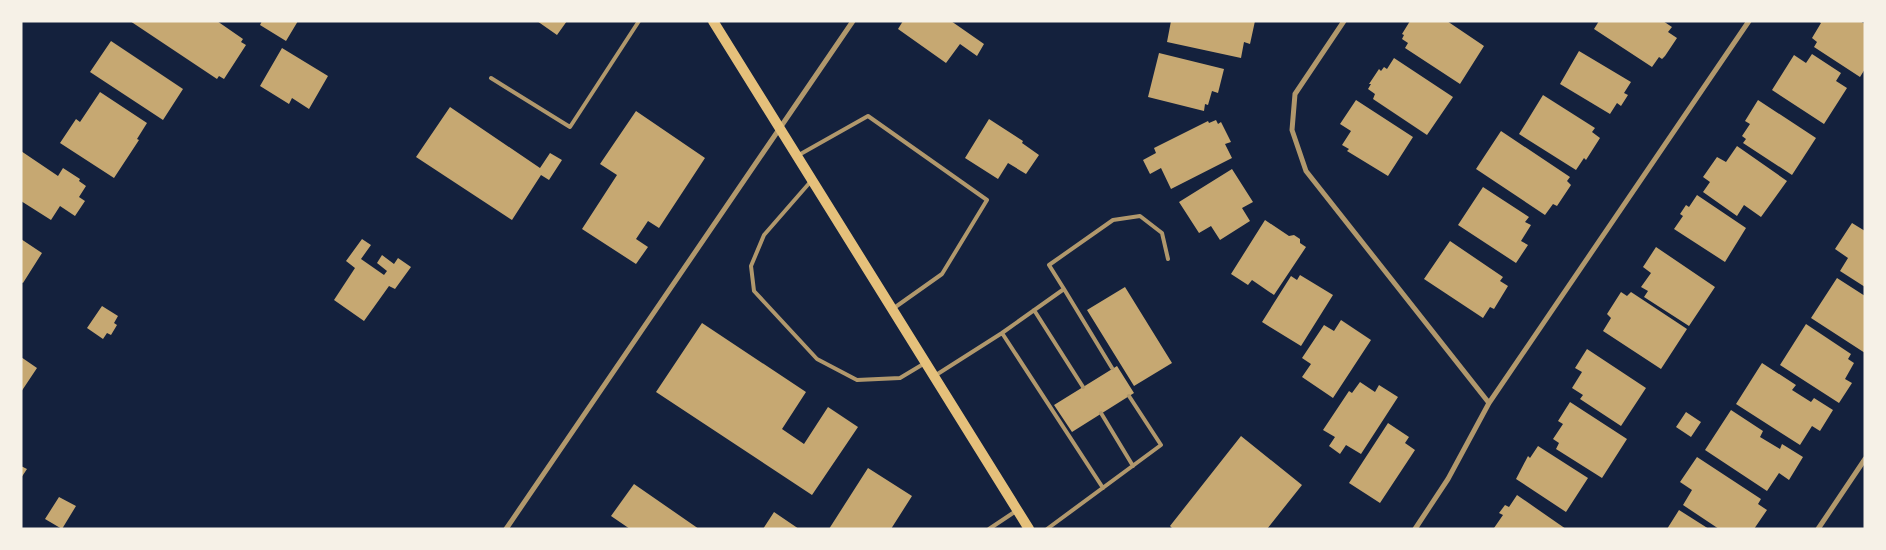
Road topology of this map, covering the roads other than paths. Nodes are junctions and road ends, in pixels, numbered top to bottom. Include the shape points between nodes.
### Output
1 (639, 21) edge
2 (713, 21) edge
3 (853, 21) edge
4 (1344, 21) edge
5 (1749, 21) edge
6 (491, 78) dead end
7 (780, 129) junction
8 (797, 156) junction
9 (812, 180) junction
10 (1168, 259) dead end
11 (1064, 289) junction
12 (892, 310) junction
13 (1034, 310) junction
14 (1002, 332) junction
15 (925, 363) junction
16 (1112, 368) dead end
17 (934, 376) junction
18 (1083, 387) dead end
19 (1129, 396) dead end
20 (1489, 403) junction
21 (1101, 414) dead end
22 (1865, 459) edge
23 (1133, 466) junction
24 (1103, 488) junction
25 (1017, 511) junction
26 (506, 529) edge
27 (988, 529) edge
28 (1028, 529) edge
29 (1047, 529) edge
30 (1415, 529) edge
31 (1818, 529) edge

1 - 6 lane via 570,127
2 - 7 main road
3 - 7 street
4 - 20 street via 1295,94 1292,130 1306,171
5 - 20 street
7 - 8 main road
7 - 26 street
8 - 9 main road
8 - 12 lane via 868,116 988,200 942,274
9 - 12 main road
9 - 15 lane via 764,235 751,266 754,291 817,359 857,380 900,378
10 - 11 lane via 1162,233 1140,216 1113,220 1049,265
11 - 13 lane
11 - 16 lane
12 - 15 main road
13 - 14 lane
13 - 18 lane
14 - 17 lane
14 - 24 lane
15 - 17 main road
17 - 25 main road
19 - 23 lane via 1161,445
20 - 30 street via 1448,479
21 - 23 lane
22 - 31 street
23 - 24 lane
24 - 29 lane
25 - 27 lane
25 - 28 main road

